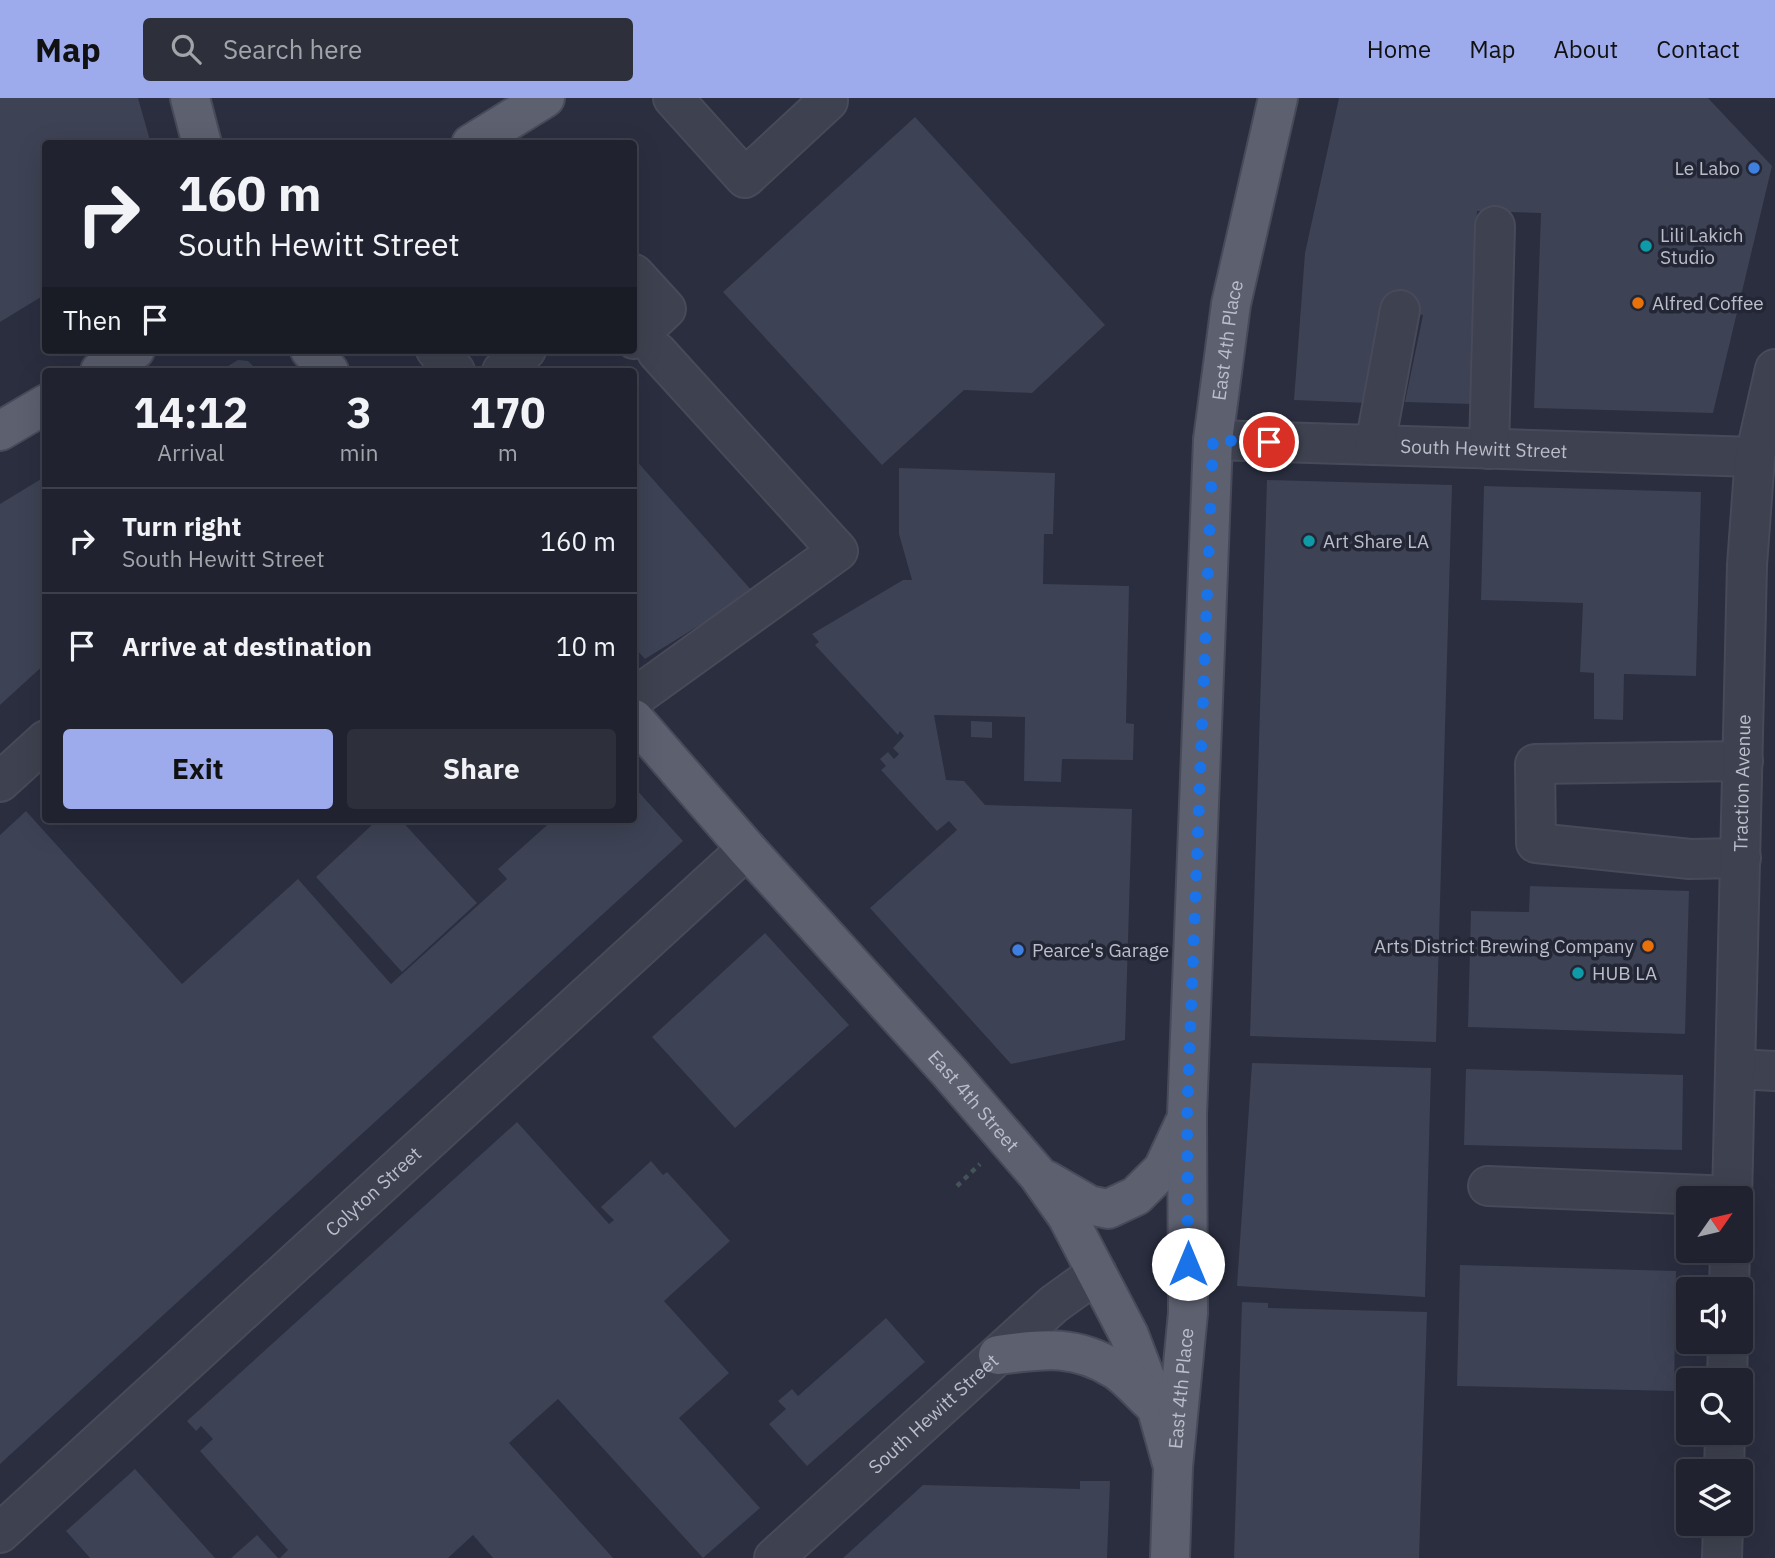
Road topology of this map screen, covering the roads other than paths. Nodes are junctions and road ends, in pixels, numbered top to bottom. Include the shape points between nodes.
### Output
1 (190, 98) edge
2 (545, 98) edge
3 (673, 98) edge
4 (826, 98) edge
5 (1278, 98) edge
6 (201, 140) edge
7 (477, 140) edge
8 (1495, 226) dead end
9 (637, 277) edge
10 (1400, 310) dead end
11 (645, 345) edge
12 (128, 354) edge
13 (314, 354) edge
14 (440, 354) edge
15 (521, 354) edge
16 (105, 368) edge
17 (326, 368) edge
18 (452, 368) edge
19 (505, 368) edge
20 (1775, 369) edge
21 (42, 406) edge
22 (0, 431) edge
23 (1213, 440) junction
24 (1375, 445) junction
25 (1489, 449) junction
26 (1755, 457) junction
27 (637, 696) edge
28 (637, 722) edge
29 (42, 744) edge
30 (1743, 761) junction
31 (0, 782) edge
32 (747, 849) junction
33 (1741, 858) junction
34 (1736, 1069) junction
35 (1775, 1071) edge
36 (1187, 1115) junction
37 (1038, 1175) junction
38 (1488, 1186) dead end
39 (1732, 1186) edge
40 (1676, 1194) edge
41 (1097, 1273) junction
42 (998, 1355) junction
43 (1156, 1406) junction
44 (1174, 1467) junction
45 (0, 1532) edge
46 (1722, 1536) edge
47 (776, 1557) edge
48 (1170, 1558) edge
49 (1721, 1558) edge

1 - 6 main road
2 - 7 main road
3 - 4 street via 745,178 828,101
5 - 23 main road, East 4th Place via 1231,304
8 - 25 street
9 - 11 street via 666,309
10 - 24 street
11 - 27 street via 838,551
12 - 16 main road
13 - 17 main road
14 - 18 street
15 - 19 street
20 - 26 street, Traction Avenue
21 - 22 main road
23 - 24 street, South Hewitt Street
23 - 36 main road, East 4th Place
24 - 25 street, South Hewitt Street
25 - 26 street, South Hewitt Street
26 - 30 street, Traction Avenue via 1747,565
28 - 32 main road, East 4th Street
29 - 31 street
30 - 33 street, Traction Avenue
30 - 33 street via 1535,764 1536,843 1690,859
32 - 37 main road, East 4th Street
32 - 45 street, Colyton Street
33 - 34 street, Traction Avenue
34 - 35 street
34 - 39 street, Traction Avenue
36 - 37 main road via 1163,1169 1136,1196 1108,1209 1089,1205
36 - 44 main road, East 4th Place via 1188,1313
37 - 41 main road, East 4th Street
38 - 40 street
41 - 42 street, South Hewitt Street via 1054,1304
41 - 43 main road, East 4th Street via 1129,1335
42 - 43 main road via 1043,1349 1085,1355 1116,1371
42 - 47 street, South Hewitt Street
43 - 44 main road, East 4th Street
44 - 48 main road, East 4th Street
46 - 49 street

